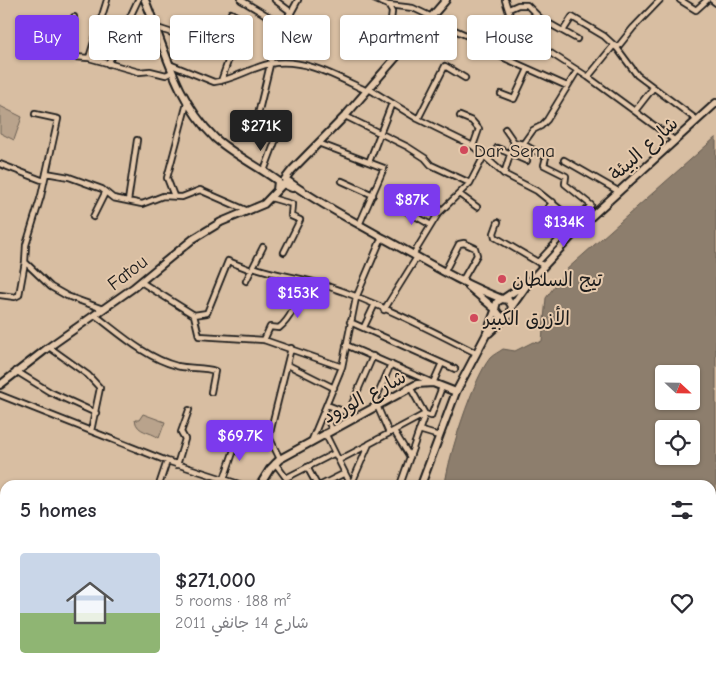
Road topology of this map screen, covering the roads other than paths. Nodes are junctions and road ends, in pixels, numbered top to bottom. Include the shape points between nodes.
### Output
1 (106, 0) edge
2 (138, 0) edge
3 (145, 0) edge
4 (241, 0) edge
5 (275, 0) edge
6 (298, 0) edge
7 (376, 0) edge
8 (446, 0) edge
9 (505, 0) edge
10 (530, 0) edge
11 (660, 0) edge
12 (680, 0) edge
13 (707, 0) edge
14 (712, 0) edge
15 (716, 3) edge
16 (527, 5) junction
17 (388, 6) junction
18 (509, 9) junction
19 (231, 12) dead end
20 (290, 13) junction
21 (102, 15) edge
22 (151, 15) edge
23 (266, 15) edge
24 (293, 15) edge
25 (391, 15) edge
26 (426, 15) edge
27 (434, 15) edge
28 (457, 30) edge
29 (562, 31) junction
30 (160, 37) edge
31 (577, 39) dead end
32 (616, 46) junction
33 (79, 58) edge
34 (89, 58) edge
35 (95, 60) edge
36 (269, 60) edge
37 (393, 60) edge
38 (108, 64) junction
39 (169, 64) junction
40 (268, 64) junction
41 (528, 69) junction
42 (577, 71) junction
43 (172, 72) junction
44 (588, 77) junction
45 (465, 78) dead end
46 (221, 81) junction
47 (567, 86) junction
48 (653, 88) junction
49 (368, 90) junction
50 (501, 94) dead end
51 (187, 103) junction
52 (392, 103) junction
53 (716, 103) edge
54 (634, 110) junction
55 (35, 114) dead end
56 (345, 116) junction
57 (460, 116) dead end
58 (418, 119) junction
59 (697, 120) junction
60 (255, 127) dead end
61 (505, 129) dead end
62 (380, 134) junction
63 (276, 139) dead end
64 (137, 140) dead end
65 (674, 140) junction
66 (514, 142) junction
67 (318, 143) junction
68 (523, 144) junction
69 (473, 146) junction
70 (497, 148) dead end
71 (511, 154) junction
72 (484, 156) junction
73 (564, 160) dead end
74 (527, 161) dead end
75 (369, 162) junction
76 (0, 164) edge
77 (264, 171) junction
78 (46, 173) junction
79 (504, 174) junction
80 (282, 180) junction
81 (44, 181) junction
82 (342, 181) dead end
83 (470, 183) junction
84 (618, 191) junction
85 (105, 193) junction
86 (459, 194) junction
87 (373, 195) junction
88 (174, 196) junction
89 (271, 198) junction
90 (128, 201) junction
91 (553, 202) junction
92 (477, 207) dead end
93 (403, 210) dead end
94 (248, 211) junction
95 (541, 216) dead end
96 (93, 217) dead end
97 (498, 222) dead end
98 (431, 224) junction
99 (579, 224) junction
100 (359, 225) junction
101 (382, 238) junction
102 (263, 247) dead end
103 (284, 252) dead end
104 (415, 256) junction
105 (25, 262) junction
106 (541, 264) junction
107 (252, 268) junction
108 (445, 271) junction
109 (34, 272) junction
110 (23, 276) junction
111 (246, 281) dead end
112 (304, 281) junction
113 (462, 281) junction
114 (141, 282) junction
115 (529, 282) junction
116 (0, 295) edge
117 (356, 298) junction
118 (502, 299) junction
119 (374, 306) junction
120 (512, 306) junction
121 (103, 309) junction
122 (384, 310) junction
123 (495, 310) junction
124 (96, 315) junction
125 (194, 315) junction
126 (507, 316) junction
127 (350, 322) junction
128 (364, 327) junction
129 (486, 335) junction
130 (264, 340) junction
131 (346, 345) junction
132 (49, 347) junction
133 (291, 348) junction
134 (476, 353) junction
135 (373, 356) junction
136 (442, 363) junction
137 (391, 364) junction
138 (288, 365) junction
139 (342, 367) junction
140 (455, 369) dead end
141 (16, 371) junction
142 (433, 383) junction
143 (0, 385) edge
144 (410, 387) junction
145 (442, 387) junction
146 (334, 388) junction
147 (211, 392) dead end
148 (456, 392) junction
149 (0, 395) edge
150 (327, 405) junction
151 (376, 406) junction
152 (189, 410) dead end
153 (96, 413) junction
154 (324, 413) junction
155 (425, 414) junction
156 (332, 429) junction
157 (419, 430) junction
158 (91, 431) junction
159 (392, 432) junction
160 (325, 433) junction
161 (223, 434) dead end
162 (439, 436) junction
163 (238, 438) junction
164 (310, 442) junction
165 (271, 444) junction
166 (369, 444) junction
167 (335, 453) junction
168 (410, 457) junction
169 (339, 460) junction
170 (167, 461) junction
171 (278, 461) junction
172 (177, 464) junction
173 (307, 468) junction
174 (345, 473) junction
175 (224, 479) junction
176 (161, 480) edge
177 (227, 480) edge
178 (265, 480) edge
179 (314, 480) edge
180 (331, 480) edge
181 (348, 480) edge
182 (353, 480) edge
183 (402, 480) edge
184 (424, 480) edge

1 - 21 street
2 - 38 street
3 - 22 main road
4 - 23 street
5 - 20 street
6 - 20 street
7 - 17 street
8 - 27 main road, Fatou
9 - 18 street
10 - 16 street
11 - 32 street
12 - 13 street via 696,10
14 - 15 street
16 - 18 street
16 - 29 street via 541,19
17 - 25 street
17 - 26 street via 413,8
18 - 42 street via 513,25 524,36
19 - 46 street via 242,22
20 - 24 street
28 - 41 street
29 - 31 street
29 - 32 street via 571,17
30 - 39 main road
32 - 44 street
32 - 48 street via 633,71
33 - 34 street
35 - 38 street
36 - 40 street
37 - 49 main road, Fatou
38 - 43 street via 139,72 166,75
39 - 43 main road
39 - 46 street via 211,82
40 - 46 street
40 - 49 street via 313,67
40 - 60 street
41 - 47 street
41 - 50 street via 514,99
42 - 44 street
42 - 47 street
43 - 51 main road
44 - 54 street
45 - 58 street via 445,66
47 - 68 street via 547,120 532,130
48 - 54 street
48 - 59 street
49 - 52 street
49 - 56 main road, Fatou
51 - 77 main road via 216,138
51 - 88 street via 167,178
52 - 58 street
52 - 62 street
53 - 59 main road, شارع البيئة
54 - 65 street
55 - 78 street via 58,119
56 - 62 street
56 - 67 main road, Fatou
57 - 69 street via 472,121 478,129
58 - 69 street
59 - 65 main road, شارع البيئة
61 - 66 street
62 - 75 street
62 - 83 street via 408,147 431,165
63 - 77 street
64 - 90 street
65 - 84 main road, شارع البيئة
66 - 68 street
66 - 71 street
67 - 75 street
67 - 80 main road, Fatou
68 - 99 street via 546,158 544,165 564,175 565,184 590,204
69 - 72 street
70 - 71 street
71 - 74 street
71 - 79 street
72 - 79 street
72 - 83 street
73 - 84 street
75 - 87 street via 385,169
76 - 81 street
77 - 80 main road
78 - 81 street
78 - 85 street via 69,177
79 - 91 street
80 - 89 main road, Fatou
80 - 100 main road
81 - 105 street via 28,238
82 - 87 street
83 - 86 street
84 - 99 main road, شارع البيئة
85 - 90 street
85 - 96 street
86 - 92 street
86 - 98 street
87 - 100 street
88 - 90 street via 163,196 147,204
88 - 94 street via 182,197 200,190
89 - 94 main road, Fatou
89 - 103 street via 292,204 291,216 300,220
91 - 95 street
91 - 99 street
93 - 98 street
94 - 114 main road, Fatou via 193,239
97 - 106 street via 495,237
98 - 104 street
99 - 106 main road, شارع البيئة
100 - 101 main road
101 - 104 main road
101 - 117 street
102 - 107 street
104 - 108 main road
104 - 122 street
105 - 109 street
105 - 110 street
106 - 115 main road, شارع البيئة
107 - 111 street
107 - 112 street
107 - 125 street via 228,261 207,313
108 - 113 main road
108 - 113 street via 459,244 475,248 477,255
109 - 110 street
109 - 121 street via 59,292
110 - 116 street via 19,295
112 - 117 street via 330,286
112 - 130 street via 288,318 281,326 270,328
113 - 118 main road
113 - 123 main road
114 - 121 main road, Fatou
114 - 125 street
115 - 118 main road, شارع البيئة
115 - 120 main road, شارع البيئة
117 - 119 street
117 - 127 street
118 - 120 main road via 508,300
118 - 123 main road via 497,302
119 - 122 street
119 - 128 street
120 - 126 main road via 512,312
121 - 124 main road, Fatou
122 - 134 street
123 - 126 main road via 499,315
123 - 129 main road
124 - 132 main road, Fatou
124 - 147 street via 165,362 215,371
125 - 130 street via 200,336
126 - 129 main road
127 - 128 street
127 - 131 street
128 - 136 street
129 - 134 main road
130 - 133 street
131 - 135 street
131 - 139 street
132 - 141 main road, Fatou
132 - 153 street via 88,375 100,388
133 - 138 street
133 - 139 street
134 - 148 main road
135 - 137 street
135 - 150 street via 348,413
136 - 140 street
136 - 142 street
137 - 142 street
137 - 151 street via 375,397
138 - 146 street
138 - 165 street via 269,431
139 - 146 street
141 - 143 main road, Fatou
141 - 153 street via 50,392
142 - 144 main road, شارع الورود
142 - 145 main road
144 - 151 main road, شارع الورود
144 - 155 street
145 - 148 main road
145 - 155 street via 431,416
146 - 150 street
148 - 162 main road
149 - 158 street
150 - 154 street
151 - 156 main road, شارع الورود
151 - 159 street
152 - 172 street via 181,432 185,438
153 - 158 street
154 - 156 street
154 - 164 street
155 - 157 street
155 - 159 street
156 - 160 main road, شارع الورود
157 - 162 street
157 - 168 street
158 - 170 street
159 - 166 street
159 - 168 street
160 - 164 main road, شارع الورود
160 - 167 street
161 - 163 street
162 - 184 main road
163 - 165 street via 262,446
163 - 175 street
164 - 171 main road
165 - 171 street
166 - 169 street
166 - 182 street
167 - 169 street
167 - 173 street
168 - 183 street
169 - 174 street
170 - 172 street
170 - 176 street
171 - 173 street via 285,478
171 - 178 main road
172 - 175 street
173 - 179 street
174 - 180 street
174 - 181 street
175 - 177 street

